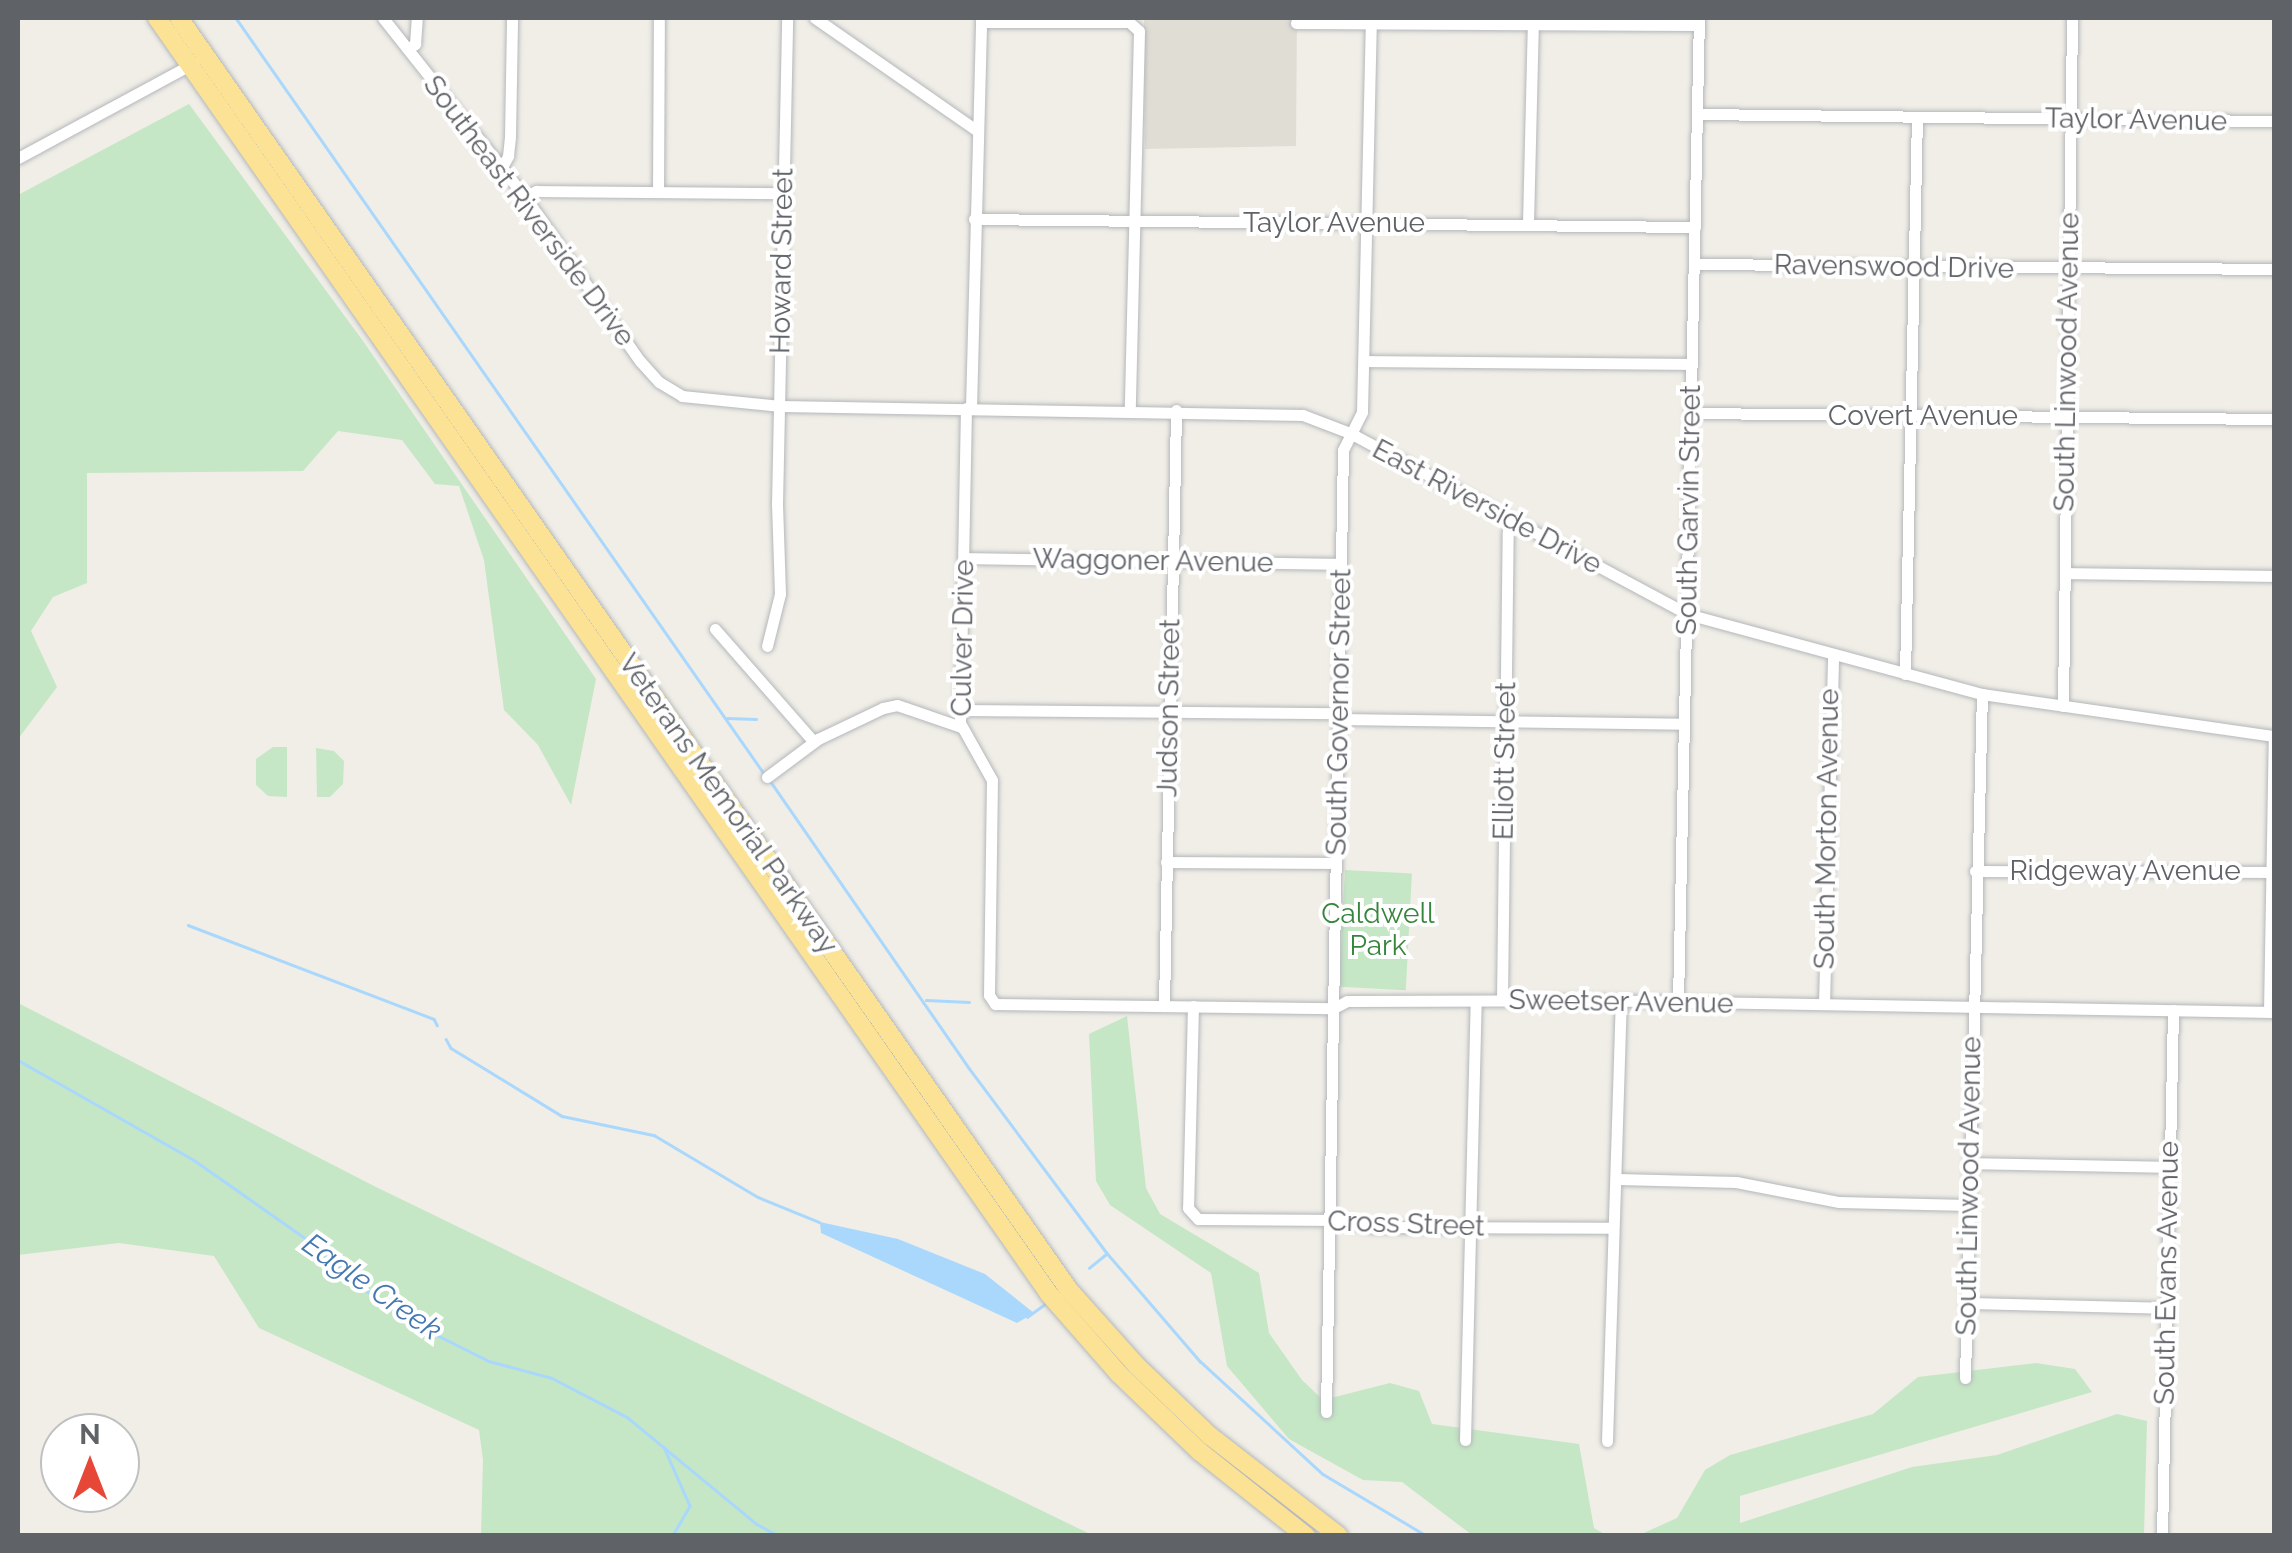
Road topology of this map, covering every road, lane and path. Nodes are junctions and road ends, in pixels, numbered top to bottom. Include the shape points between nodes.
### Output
1 (157, 18) edge
2 (179, 18) edge
3 (383, 18) edge
4 (417, 18) edge
5 (512, 18) edge
6 (658, 18) edge
7 (787, 18) edge
8 (815, 18) edge
9 (2072, 18) edge
10 (981, 20) edge
11 (1371, 21) edge
12 (1533, 21) edge
13 (1699, 22) edge
14 (1296, 24) dead end
15 (408, 49) junction
16 (198, 61) junction
17 (1697, 114) junction
18 (1918, 117) junction
19 (2071, 119) junction
20 (2274, 122) edge
21 (976, 130) junction
22 (18, 158) edge
23 (502, 168) junction
24 (658, 192) junction
25 (782, 193) junction
26 (525, 198) junction
27 (974, 219) junction
28 (1135, 222) junction
29 (1367, 224) junction
30 (1528, 224) junction
31 (1694, 226) junction
32 (1694, 264) junction
33 (1914, 267) junction
34 (2068, 269) junction
35 (2274, 269) edge
36 (1364, 360) junction
37 (1692, 364) junction
38 (682, 396) joint
39 (780, 406) junction
40 (968, 408) junction
41 (1130, 410) junction
42 (1176, 410) junction
43 (1691, 414) junction
44 (1912, 416) junction
45 (2067, 417) junction
46 (2274, 419) edge
47 (1350, 433) junction
48 (1514, 523) junction
49 (964, 558) junction
50 (1172, 562) junction
51 (1341, 564) junction
52 (2065, 573) junction
53 (2274, 576) edge
54 (1688, 614) junction
55 (715, 629) dead end
56 (767, 646) dead end
57 (1833, 655) junction
58 (1905, 674) junction
59 (1982, 694) junction
60 (2063, 706) junction
61 (961, 710) junction
62 (1169, 711) junction
63 (1339, 716) junction
64 (1505, 722) junction
65 (1684, 724) junction
66 (961, 726) junction
67 (2274, 736) edge
68 (814, 742) junction
69 (767, 778) dead end
70 (1166, 862) junction
71 (1336, 863) junction
72 (1975, 871) junction
73 (2273, 872) edge
74 (990, 980) joint
75 (1502, 1000) junction
76 (1476, 1001) junction
77 (1621, 1001) junction
78 (1678, 1002) junction
79 (1824, 1004) junction
80 (1164, 1006) junction
81 (1193, 1006) junction
82 (1973, 1007) junction
83 (1334, 1008) junction
84 (2174, 1010) junction
85 (2272, 1012) edge
86 (1970, 1163) junction
87 (2170, 1167) junction
88 (1618, 1178) junction
89 (1968, 1205) junction
90 (1328, 1220) junction
91 (1470, 1228) junction
92 (1612, 1228) junction
93 (1966, 1303) junction
94 (2166, 1308) junction
95 (1965, 1378) dead end
96 (1326, 1412) dead end
97 (1466, 1440) dead end
98 (1607, 1441) dead end
99 (1306, 1536) edge
100 (1338, 1536) edge
101 (2162, 1536) edge

1 - 16 highway, Veterans Memorial Parkway
2 - 16 highway, Veterans Memorial Parkway
3 - 15 street, Southeast Riverside Drive
4 - 15 street via 415,44
5 - 23 street via 510,136
6 - 24 street
7 - 25 street, Howard Street
8 - 21 street
9 - 19 street, South Linwood Avenue
10 - 21 street, Culver Drive
10 - 28 street via 1124,22 1140,32
11 - 12 street
11 - 14 street
11 - 29 street, South Governor Street
12 - 13 street
12 - 30 street
13 - 17 street, South Garvin Street
15 - 23 street, Southeast Riverside Drive
16 - 22 street
16 - 99 highway, Veterans Memorial Parkway via 1049,1294 1146,1402
16 - 100 highway, Veterans Memorial Parkway via 1069,1290 1210,1436
17 - 18 street, Taylor Avenue
17 - 31 street, South Garvin Street
18 - 19 street, Taylor Avenue
18 - 33 street
19 - 20 street, Taylor Avenue
19 - 34 street, South Linwood Avenue
21 - 27 street, Culver Drive
23 - 26 street, Southeast Riverside Drive
24 - 25 street
24 - 26 street via 536,191
25 - 39 street, Howard Street
26 - 38 street, Southeast Riverside Drive via 650,374
27 - 28 street, Taylor Avenue
27 - 40 street, Culver Drive
28 - 29 street, Taylor Avenue
28 - 41 street
29 - 30 street, Taylor Avenue
29 - 36 street, South Governor Street
30 - 31 street, Taylor Avenue
31 - 32 street, South Garvin Street
32 - 33 street, Ravenswood Drive
32 - 37 street, South Garvin Street
33 - 34 street, Ravenswood Drive
33 - 44 street
34 - 35 street, Ravenswood Drive
34 - 45 street, South Linwood Avenue
36 - 37 street
36 - 47 street, South Governor Street via 1362,412
37 - 43 street, South Garvin Street
38 - 39 street, East Riverside Drive
39 - 40 street, East Riverside Drive
39 - 56 street, Howard Street via 780,594
40 - 41 street, East Riverside Drive
40 - 49 street, Culver Drive
41 - 42 street, East Riverside Drive
42 - 47 street, East Riverside Drive via 1303,414
42 - 50 street, Judson Street
43 - 44 street, Covert Avenue
43 - 54 street, South Garvin Street
44 - 45 street, Covert Avenue
44 - 58 street
45 - 46 street, Covert Avenue
45 - 52 street, South Linwood Avenue
47 - 48 street, East Riverside Drive
47 - 51 street, South Governor Street via 1343,450
48 - 54 street, East Riverside Drive
48 - 64 street, Elliott Street via 1508,532
49 - 50 street, Waggoner Avenue
49 - 61 street, Culver Drive
50 - 51 street, Waggoner Avenue
50 - 62 street, Judson Street
51 - 63 street, South Governor Street
52 - 53 street
52 - 60 street, South Linwood Avenue
54 - 57 street, East Riverside Drive
54 - 65 street, South Garvin Street
55 - 68 street
57 - 58 street, East Riverside Drive
57 - 79 street, South Morton Avenue
58 - 59 street, East Riverside Drive
59 - 60 street, East Riverside Drive
59 - 72 street, South Linwood Avenue
60 - 67 street, East Riverside Drive
61 - 62 street
61 - 66 street, Culver Drive
62 - 63 street
62 - 70 street, Judson Street
63 - 64 street
63 - 71 street, South Governor Street
64 - 65 street
64 - 75 street, Elliott Street
65 - 78 street, South Garvin Street
66 - 68 street via 898,705
66 - 74 street, Culver Drive via 992,788
67 - 73 street
68 - 69 street
70 - 71 street
70 - 80 street, Judson Street
71 - 83 street, South Governor Street
72 - 73 street, Ridgeway Avenue
72 - 82 street, South Linwood Avenue
73 - 85 street
74 - 80 street, Sweetser Avenue via 991,1000 1002,1005
75 - 76 street, Sweetser Avenue
75 - 77 street, Sweetser Avenue
76 - 83 street, Sweetser Avenue via 1348,1001
76 - 91 street
77 - 78 street, Sweetser Avenue
77 - 88 street
78 - 79 street, Sweetser Avenue
79 - 82 street, Sweetser Avenue
80 - 81 street, Sweetser Avenue
81 - 83 street, Sweetser Avenue
81 - 90 street, Cross Street via 1188,1208 1200,1219
82 - 84 street, Sweetser Avenue
82 - 86 street, South Linwood Avenue
83 - 90 street, South Governor Street
84 - 85 street, Sweetser Avenue
84 - 87 street, South Evans Avenue
86 - 87 street
86 - 89 street, South Linwood Avenue
87 - 94 street, South Evans Avenue
88 - 89 street via 1736,1182 1840,1202
88 - 92 street
89 - 93 street, South Linwood Avenue
90 - 91 street, Cross Street
90 - 96 street, South Governor Street
91 - 92 street, Cross Street
91 - 97 street
92 - 98 street
93 - 94 street
93 - 95 street, South Linwood Avenue
94 - 101 street, South Evans Avenue

